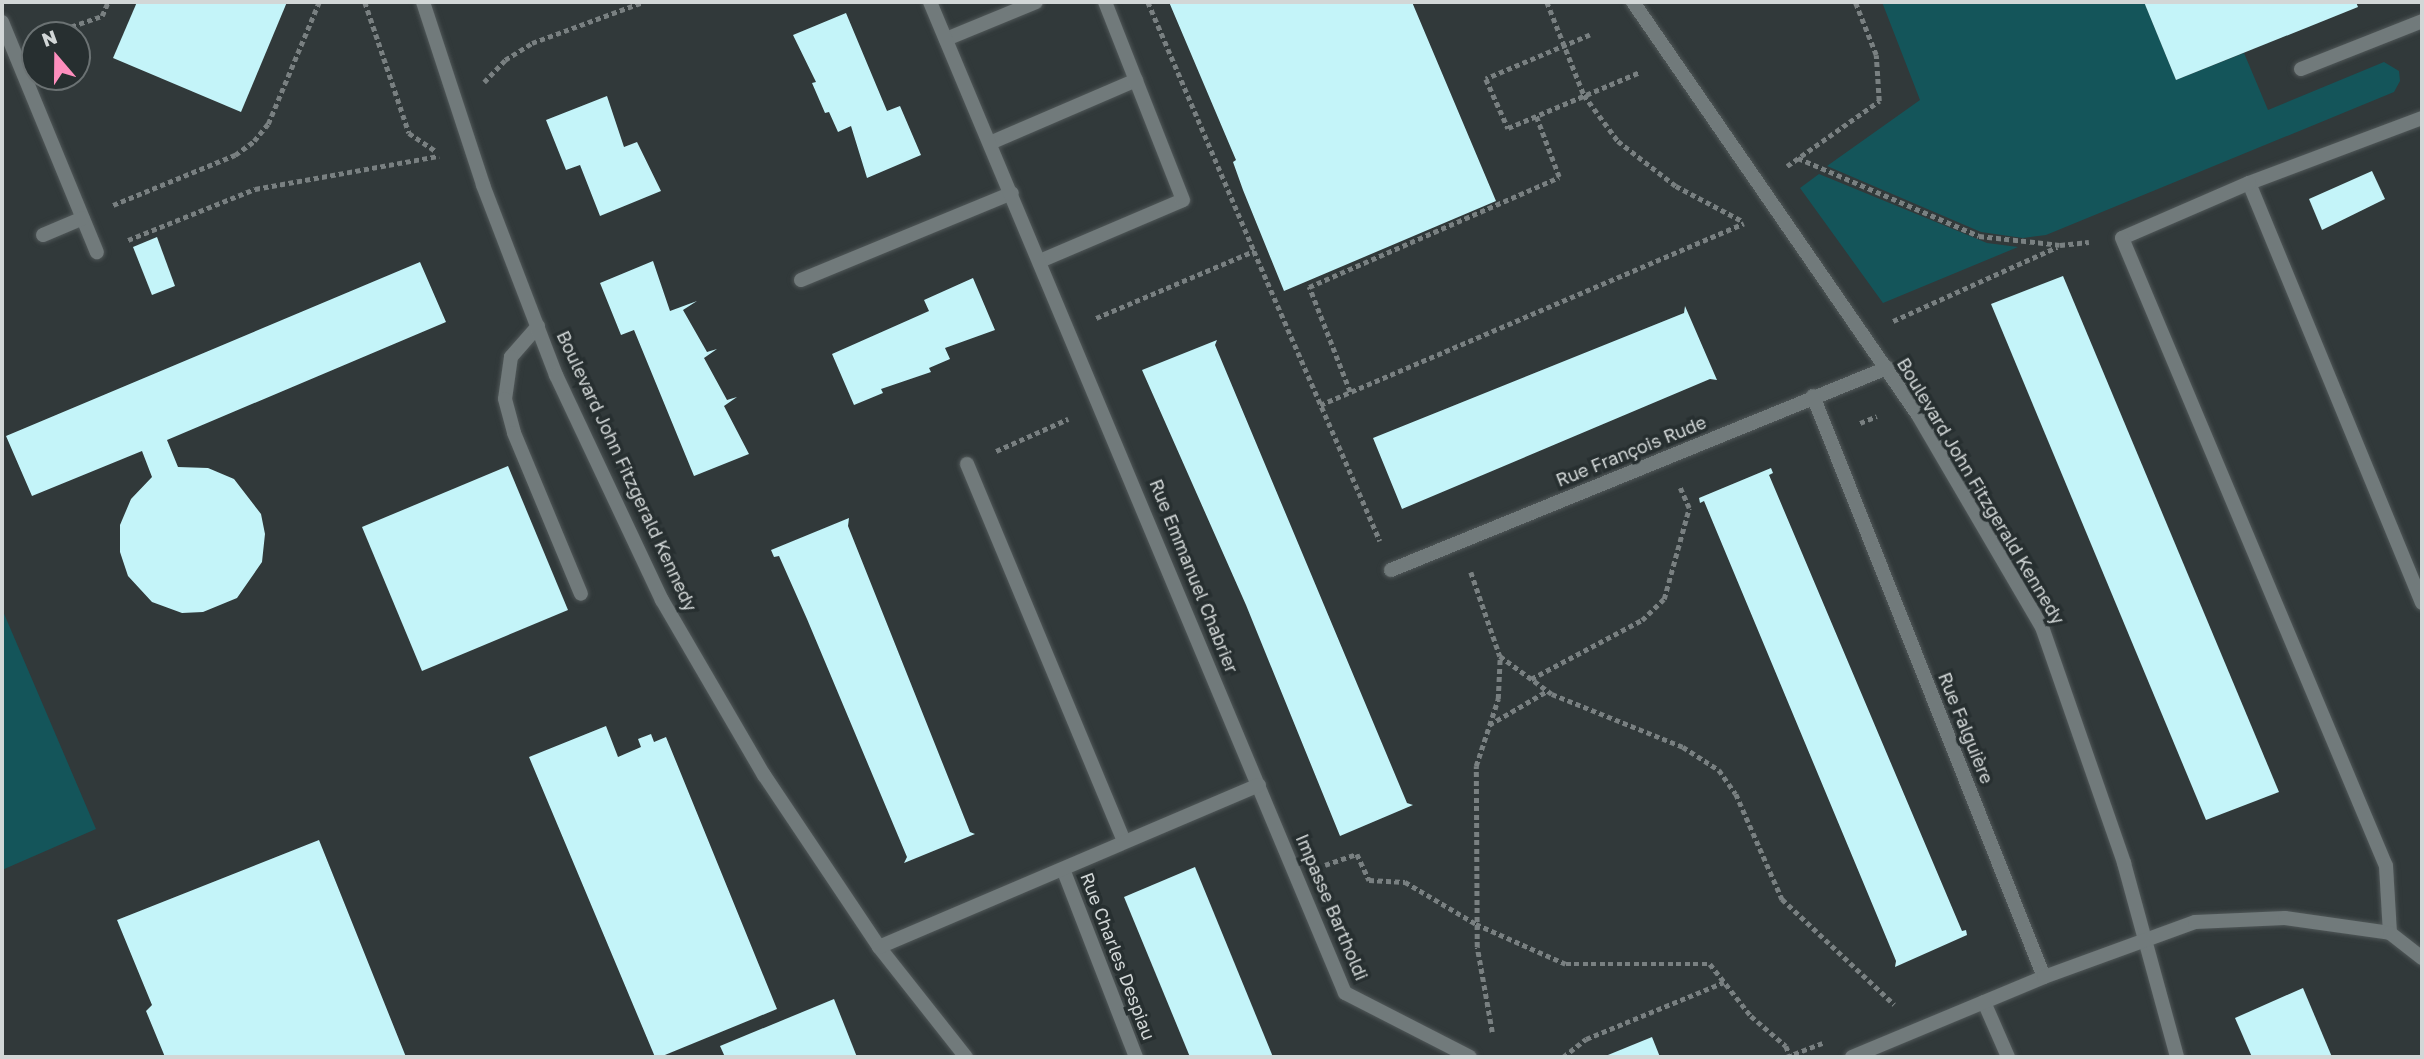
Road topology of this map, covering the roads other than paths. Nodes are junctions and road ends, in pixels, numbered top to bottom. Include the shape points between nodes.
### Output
1 (423, 2) edge
2 (930, 2) edge
3 (1036, 2) edge
4 (1105, 2) edge
5 (1633, 2) edge
6 (2422, 21) edge
7 (2, 22) edge
8 (946, 39) junction
9 (2301, 69) dead end
10 (1136, 80) junction
11 (2422, 118) edge
12 (990, 143) junction
13 (2249, 183) junction
14 (1012, 193) junction
15 (83, 218) junction
16 (43, 235) dead end
17 (97, 252) road end
18 (1040, 261) junction
19 (802, 280) dead end
20 (538, 326) junction
21 (1887, 368) junction
22 (1813, 396) junction
23 (967, 464) road end
24 (1391, 570) dead end
25 (581, 594) dead end
26 (2422, 603) edge
27 (1259, 785) junction
28 (1124, 842) junction
29 (1063, 869) junction
30 (2390, 933) junction
31 (2143, 940) junction
32 (879, 947) junction
33 (2422, 958) edge
34 (2044, 976) junction
35 (1984, 1002) junction
36 (1883, 1051) edge
37 (966, 1057) edge
38 (1136, 1057) edge
39 (1469, 1057) edge
40 (1852, 1057) edge
41 (2008, 1057) edge
42 (2177, 1057) edge

1 - 20 street, Boulevard John Fitzgerald Kennedy via 483,185
2 - 8 street, Rue Emmanuel Chabrier
3 - 8 street
4 - 10 street
5 - 21 street, Boulevard John Fitzgerald Kennedy
6 - 9 street
7 - 15 street
8 - 12 street, Rue Emmanuel Chabrier
10 - 12 street
10 - 18 street via 1183,200
11 - 13 street
12 - 14 street, Rue Emmanuel Chabrier
13 - 26 street
13 - 30 street via 2122,238 2386,866
14 - 18 street, Rue Emmanuel Chabrier
14 - 19 street
15 - 16 street
15 - 17 street
18 - 27 street, Rue Emmanuel Chabrier
20 - 25 street via 511,358 505,399 513,433
20 - 32 street, Boulevard John Fitzgerald Kennedy via 662,600 764,775
21 - 22 street, Rue François Rude
21 - 31 street, Boulevard John Fitzgerald Kennedy via 2042,626 2124,863
22 - 24 street, Rue François Rude
22 - 34 street, Rue Falguière
23 - 28 street
27 - 28 street
27 - 39 street, Impasse Bartholdi via 1345,993
28 - 29 street
29 - 32 street
29 - 38 street, Rue Charles Despiau
30 - 31 street via 2272,919 2195,922
30 - 33 street
31 - 34 street
31 - 42 street, Boulevard John Fitzgerald Kennedy
32 - 37 street, Boulevard John Fitzgerald Kennedy
34 - 35 street
35 - 36 street
35 - 41 street
36 - 40 street

